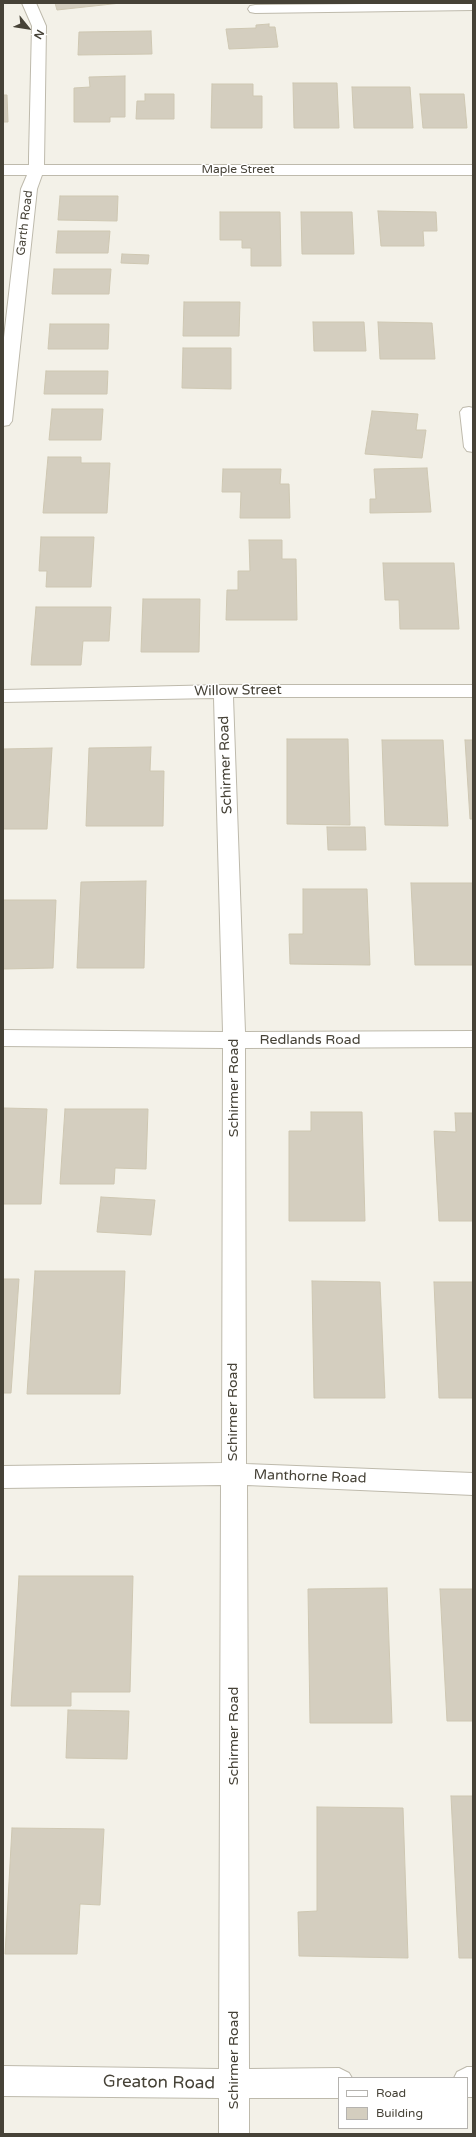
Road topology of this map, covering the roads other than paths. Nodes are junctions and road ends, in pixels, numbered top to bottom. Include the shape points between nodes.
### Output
1 (28, 3) edge
2 (473, 6) edge
3 (255, 9) dead end
4 (3, 170) edge
5 (36, 170) junction
6 (473, 170) edge
7 (469, 412) dead end
8 (3, 421) edge
9 (473, 447) edge
10 (223, 691) junction
11 (473, 691) edge
12 (3, 696) edge
13 (3, 1038) edge
14 (473, 1039) edge
15 (234, 1040) junction
16 (233, 1474) junction
17 (3, 1477) edge
18 (473, 1484) edge
19 (3, 2081) edge
20 (338, 2083) edge
21 (234, 2084) junction
22 (234, 2134) edge

1 - 5 street, Garth Road via 39,26
2 - 3 street
4 - 5 street, Maple Street
5 - 6 street, Maple Street
5 - 8 street, Garth Road via 29,189
7 - 9 street
10 - 11 street, Willow Street
10 - 12 street, Willow Street
10 - 15 street, Schirmer Road
13 - 15 street, Redlands Road
14 - 15 street, Redlands Road
15 - 16 street, Schirmer Road
16 - 17 street, Manthorne Road
16 - 18 street, Manthorne Road
16 - 21 street, Schirmer Road
19 - 21 street, Greaton Road
20 - 21 street, Greaton Road
21 - 22 street, Schirmer Road

